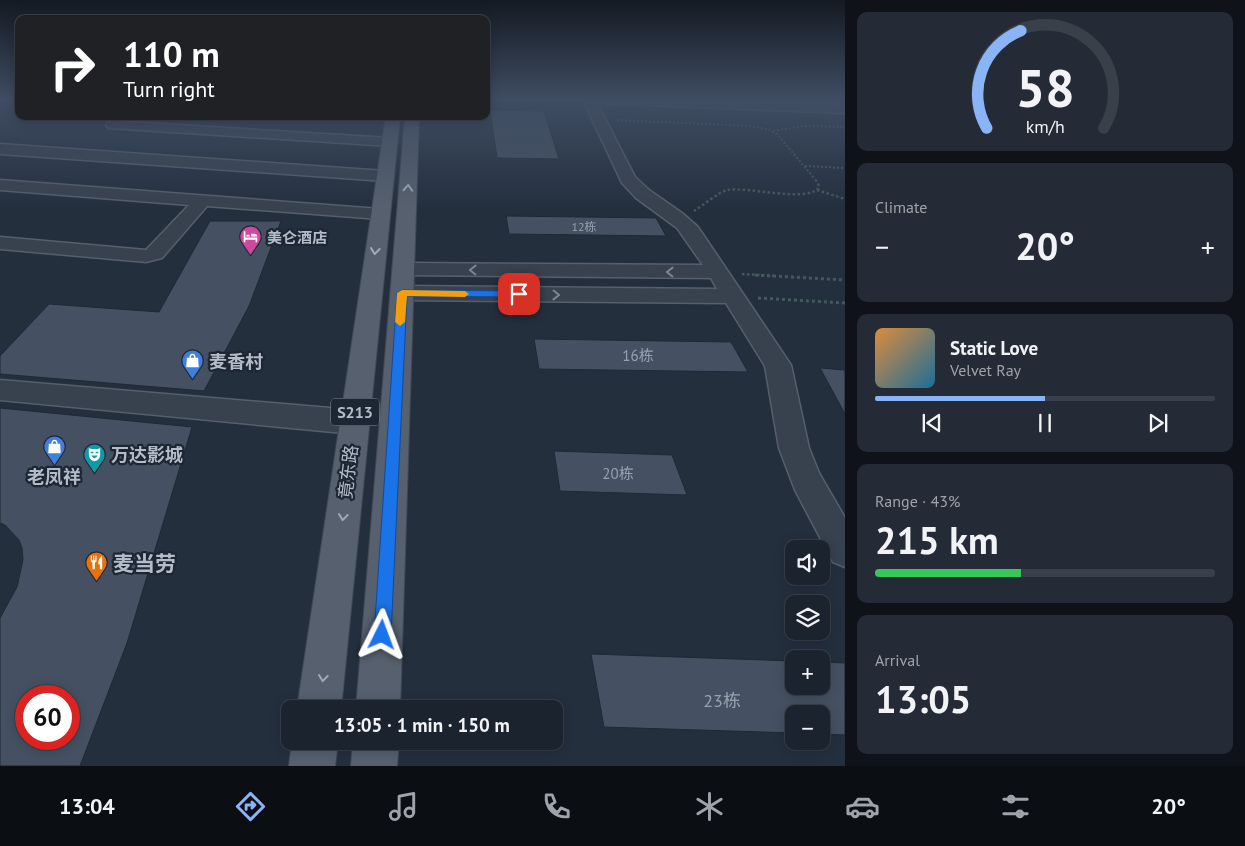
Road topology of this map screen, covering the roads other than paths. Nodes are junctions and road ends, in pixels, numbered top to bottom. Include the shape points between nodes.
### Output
1 (213, 136) edge
2 (391, 136) edge
3 (411, 136) edge
4 (609, 136) edge
5 (0, 149) edge
6 (185, 162) junction
7 (385, 176) junction
8 (0, 185) edge
9 (149, 196) junction
10 (203, 200) junction
11 (380, 214) junction
12 (0, 243) edge
13 (719, 272) junction
14 (403, 281) junction
15 (734, 296) junction
16 (0, 390) edge
17 (354, 422) junction
18 (845, 550) edge
19 (320, 700) edge
20 (379, 700) edge
21 (314, 750) edge
22 (375, 750) edge
23 (312, 766) edge
24 (374, 766) edge

1 - 6 street
2 - 7 main road, 竟东路 / S213
14 -> 3 main road, S213
4 - 13 street via 635,189 681,219
5 - 6 street
6 - 7 street
6 - 9 street
7 - 11 main road, 竟东路 / S213
8 - 9 street
9 - 10 street
10 - 11 street
10 - 12 street via 155,254 146,256
11 -> 17 main road, 竟东路 / S213
13 -> 14 street
13 - 15 street
14 -> 15 street
14 - 20 main road, S213
15 - 18 street via 778,365 797,456 806,480
16 - 17 street
17 -> 19 main road, 竟东路 / S213
21 - 23 main road
22 - 24 main road

